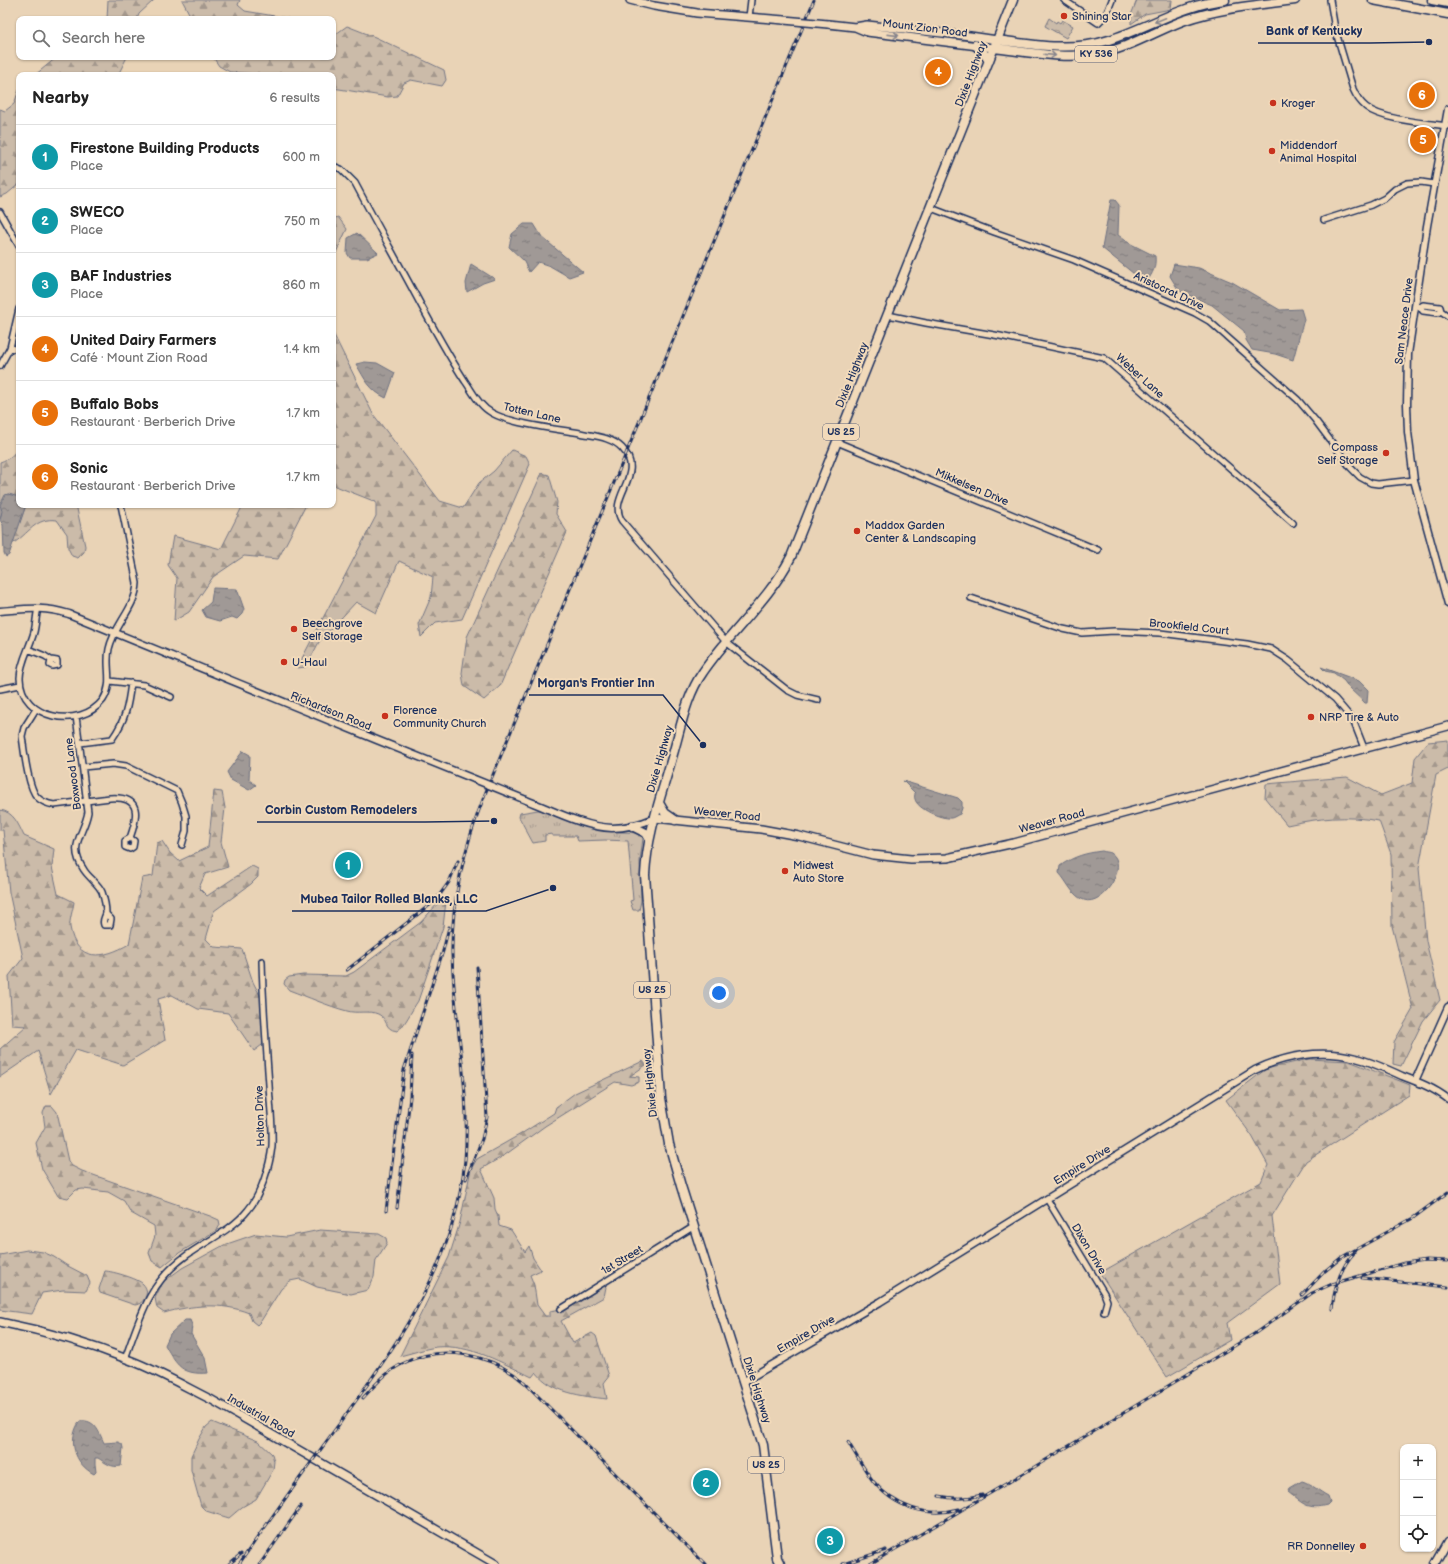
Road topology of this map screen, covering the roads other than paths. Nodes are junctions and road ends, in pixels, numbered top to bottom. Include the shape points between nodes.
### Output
1 (630, 0) edge
2 (751, 0) edge
3 (1013, 0) edge
4 (1064, 0) edge
5 (1112, 0) edge
6 (1224, 0) edge
7 (1295, 0) edge
8 (1330, 0) edge
9 (1373, 0) edge
10 (1432, 0) edge
11 (1448, 4) edge
12 (1448, 14) edge
13 (749, 17) junction
14 (855, 27) junction
15 (995, 44) junction
16 (975, 45) junction
17 (989, 61) junction
18 (1448, 109) edge
19 (1446, 126) edge
20 (336, 167) edge
21 (1434, 184) junction
22 (931, 208) junction
23 (0, 212) edge
24 (1324, 220) dead end
25 (16, 241) edge
26 (1418, 307) junction
27 (888, 315) junction
28 (1448, 316) edge
29 (16, 349) edge
30 (0, 366) edge
31 (837, 442) junction
32 (1414, 480) junction
33 (122, 508) edge
34 (1293, 523) dead end
35 (1098, 550) dead end
36 (971, 598) dead end
37 (1448, 604) edge
38 (38, 608) junction
39 (0, 611) edge
40 (116, 633) junction
41 (726, 642) junction
42 (28, 649) junction
43 (51, 660) dead end
44 (110, 681) junction
45 (131, 683) junction
46 (20, 685) junction
47 (0, 689) edge
48 (171, 697) dead end
49 (818, 700) dead end
50 (36, 709) junction
51 (76, 716) junction
52 (1448, 726) edge
53 (80, 743) junction
54 (1364, 748) junction
55 (83, 766) junction
56 (88, 801) junction
57 (659, 803) junction
58 (654, 818) junction
59 (675, 820) junction
60 (632, 826) junction
61 (130, 838) dead end
62 (649, 838) junction
63 (182, 845) dead end
64 (106, 914) dead end
65 (262, 961) dead end
66 (1448, 1007) edge
67 (1415, 1081) junction
68 (1448, 1099) edge
69 (1047, 1199) junction
70 (693, 1228) junction
71 (561, 1309) dead end
72 (1104, 1312) dead end
73 (0, 1322) edge
74 (125, 1359) junction
75 (744, 1382) junction
76 (1448, 1541) edge
77 (777, 1562) edge
78 (496, 1564) edge
79 (1435, 1564) edge

1 - 13 main road, Mount Zion Road / KY 536 via 697,13
2 - 13 street
3 - 15 main road, Dixie Highway / US 25
4 - 5 street via 1098,23 1106,14
6 -> 15 main road, Mount Zion Road / KY 536 via 1168,16 1119,37 1095,44
15 -> 7 main road, Mount Zion Road / KY 536 via 1063,56 1098,53 1130,44 1172,25 1208,14
8 - 19 street via 1334,29 1356,97 1365,107 1386,116
9 - 12 main road
10 - 11 main road
13 - 14 main road, Mount Zion Road / KY 536, bridge
14 - 15 main road, Mount Zion Road / KY 536 via 867,25 970,36
14 -> 16 main road, Mount Zion Road / KY 536 via 867,32
15 - 16 main road, Mount Zion Road / KY 536
15 - 17 main road, Dixie Highway / US 25
16 - 17 main road
17 - 22 main road, Dixie Highway / US 25
18 - 19 street, Sam Neace Drive
19 - 21 street, Sam Neace Drive
20 - 41 street, Totten Lane via 354,183 445,350 483,407 512,420 600,437 622,447 629,457 631,468 618,504 619,516
21 - 24 street via 1406,183 1371,205
21 - 26 street, Sam Neace Drive
22 - 27 main road, Dixie Highway / US 25
22 - 32 street, Aristocrat Drive via 1074,260 1195,313 1209,321 1298,400 1360,477 1378,484
23 - 25 street
26 - 28 street via 1440,307
26 - 32 street, Sam Neace Drive via 1408,354 1408,432
27 - 31 main road, Dixie Highway / US 25
27 - 34 street, Weber Lane via 1104,358
29 - 30 street
31 - 35 street, Mikkelsen Drive
31 - 41 main road, Dixie Highway / US 25 via 784,570
32 - 37 street, Sam Neace Drive
33 - 40 street via 137,589
36 - 54 street, Brookfield Court via 1082,633 1160,633 1271,649 1335,699 1353,720
38 - 39 street, Richardson Road
38 - 40 street, Richardson Road via 69,614
38 - 42 street
40 - 44 street via 109,648
40 - 60 street, Richardson Road, bridge via 586,823 612,828
41 - 49 street, Totten Lane via 787,690
41 - 57 main road, Dixie Highway / US 25 via 694,687
42 - 43 street
42 - 46 street via 20,672
44 - 45 street
44 - 51 street via 100,703 90,711
45 - 48 street via 144,685
45 - 53 street via 129,702 122,724 112,739
46 - 47 street
46 - 50 street via 25,697
50 - 51 street via 54,717
50 - 56 street via 22,736 32,790 41,800 50,804
51 - 53 street, Boxwood Lane
52 - 54 main road, Weaver Road
53 - 55 street, Boxwood Lane
54 - 59 main road, Weaver Road via 1014,843 947,858 927,860 890,857 774,831
55 - 56 street, Boxwood Lane
55 - 63 street via 126,766 177,791 186,816 186,832
56 - 61 street via 119,797 130,801 137,817
56 - 64 street, Boxwood Lane via 87,820 78,838 77,855 84,870 100,888
57 - 58 main road, Dixie Highway / US 25
57 - 59 main road via 665,813
58 - 59 main road, Weaver Road
58 - 60 street, Richardson Road
58 - 62 main road, Dixie Highway / US 25
60 - 62 main road via 646,832
62 - 70 main road, Dixie Highway / US 25 via 645,875 661,1098 669,1144
65 - 74 street, Holton Drive via 272,1138 267,1171 248,1211 227,1230 176,1263 157,1284 144,1307
66 - 67 street
67 - 68 street, Empire Drive
67 - 69 street, Empire Drive via 1363,1060 1345,1056 1313,1054 1281,1060 1255,1070
69 - 72 street, Dixon Drive via 1104,1293 1107,1301
69 - 75 street, Empire Drive
70 - 71 street, 1st Street
70 - 75 main road, Dixie Highway / US 25
73 - 74 main road, Industrial Road via 65,1338
74 - 78 main road, Industrial Road via 212,1400
75 - 77 main road, Dixie Highway / US 25 via 763,1445
76 - 79 street

